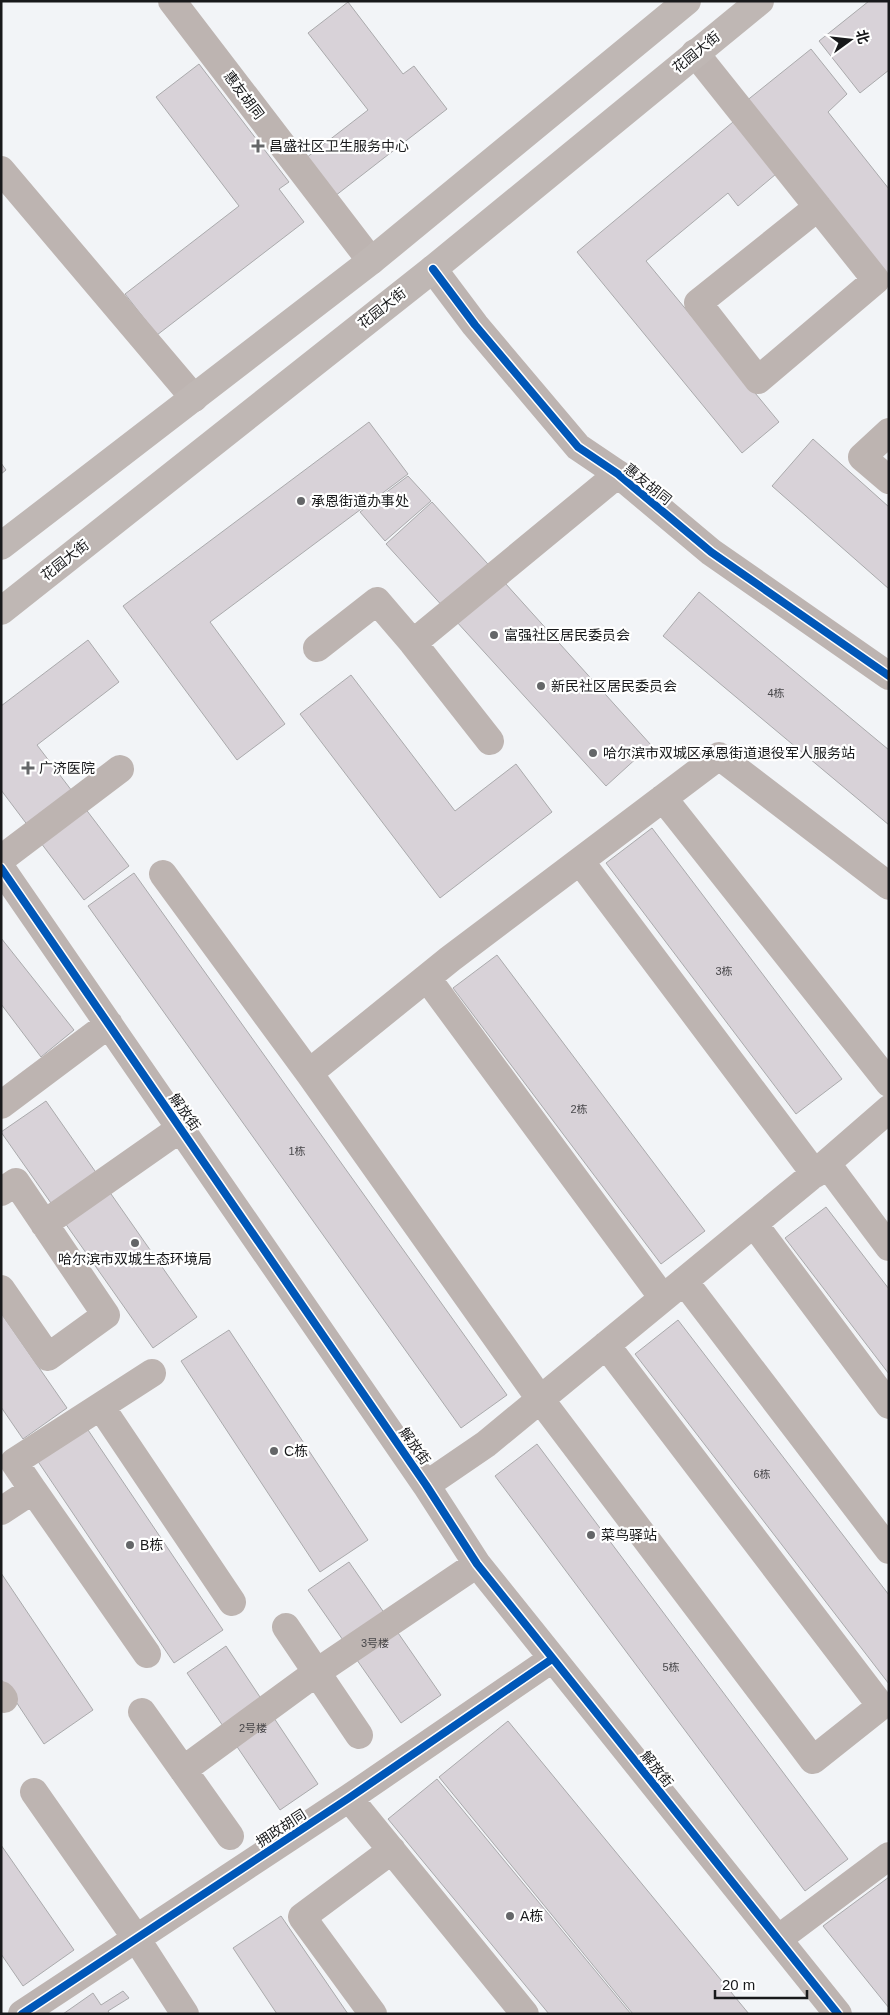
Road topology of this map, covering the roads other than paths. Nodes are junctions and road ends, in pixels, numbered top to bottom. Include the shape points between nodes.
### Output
1 (172, 1) edge
2 (687, 1) edge
3 (760, 1) edge
4 (695, 53) junction
5 (1, 170) edge
6 (818, 207) junction
7 (371, 261) junction
8 (433, 269) junction
9 (194, 398) junction
10 (889, 432) edge
11 (618, 474) junction
12 (889, 480) edge
13 (1, 546) edge
14 (1, 611) edge
15 (413, 643) junction
16 (317, 648) dead end
17 (889, 676) edge
18 (490, 741) dead end
19 (120, 769) dead end
20 (663, 798) junction
21 (1, 859) edge
22 (580, 861) junction
23 (1, 868) edge
24 (163, 874) dead end
25 (889, 886) edge
26 (427, 978) junction
27 (109, 1024) junction
28 (309, 1073) junction
29 (889, 1083) edge
30 (1, 1105) edge
31 (889, 1109) edge
32 (181, 1128) junction
33 (821, 1169) junction
34 (1, 1192) edge
35 (44, 1224) junction
36 (754, 1224) junction
37 (889, 1247) edge
38 (1, 1289) edge
39 (674, 1290) junction
40 (606, 1345) junction
41 (152, 1373) dead end
42 (540, 1399) junction
43 (889, 1405) edge
44 (100, 1407) junction
45 (426, 1485) junction
46 (33, 1490) junction
47 (1, 1511) edge
48 (889, 1550) edge
49 (477, 1564) junction
50 (232, 1602) dead end
51 (286, 1627) dead end
52 (147, 1654) dead end
53 (552, 1659) junction
54 (316, 1672) junction
55 (142, 1712) dead end
56 (359, 1735) dead end
57 (183, 1770) junction
58 (34, 1792) dead end
59 (349, 1798) junction
60 (230, 1836) dead end
61 (392, 1850) junction
62 (889, 1856) edge
63 (136, 1938) junction
64 (778, 1939) junction
65 (22, 2014) edge
66 (185, 2014) edge
67 (373, 2014) edge
68 (525, 2014) edge
69 (838, 2014) edge

1 - 7 street, 惠友胡同
2 - 7 main road
3 - 4 main road, 花园大街
4 - 6 street
4 - 8 main road, 花园大街
5 - 9 street
6 - 6 street via 876,280 758,380 698,304
7 - 9 main road
8 - 11 street, 惠友胡同 via 475,325 578,447
8 - 14 main road, 花园大街
9 - 13 main road
10 - 12 street via 862,457
11 - 15 street
11 - 17 street, 惠友胡同 via 711,552
15 - 16 street via 377,600
15 - 18 street
19 - 21 street
20 - 22 street
20 - 25 street via 719,756
20 - 29 street
22 - 26 street
22 - 33 street
23 - 27 street, 解放街
24 - 28 street
26 - 28 street
26 - 39 street
27 - 30 street
27 - 32 street, 解放街
28 - 42 street
31 - 33 street
32 - 35 street
32 - 45 street, 解放街
33 - 36 street
33 - 37 street
34 - 35 street via 16,1182
35 - 38 street via 106,1315 48,1357
36 - 39 street
36 - 43 street
39 - 40 street
39 - 48 street
40 - 42 street
40 - 42 street via 881,1706 813,1760
41 - 44 street
42 - 45 street via 486,1444
44 - 46 street via 14,1462
44 - 50 street
45 - 49 street, 解放街
46 - 47 street
46 - 52 street
49 - 53 street, 解放街
49 - 54 street
51 - 54 street
53 - 59 street, 拥政胡同
53 - 64 street, 解放街
54 - 56 street
54 - 57 street
55 - 57 street
57 - 60 street
58 - 63 street
59 - 61 street
59 - 63 street, 拥政胡同
61 - 67 street via 302,1917
61 - 68 street
62 - 64 street
63 - 65 street, 拥政胡同
63 - 66 street
64 - 69 street, 解放街

